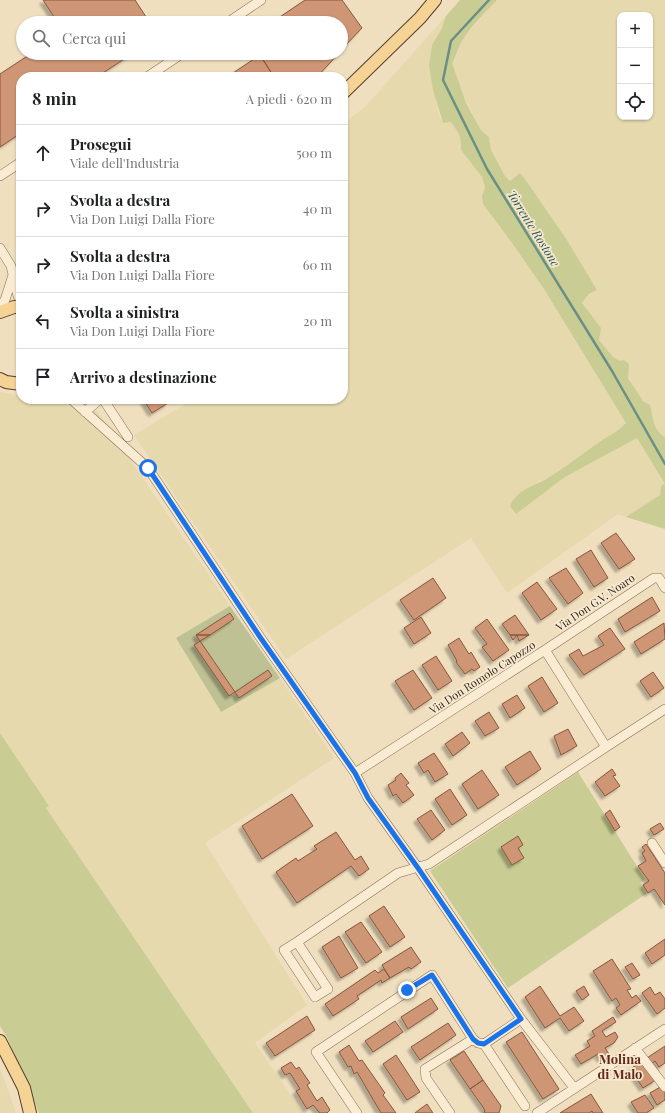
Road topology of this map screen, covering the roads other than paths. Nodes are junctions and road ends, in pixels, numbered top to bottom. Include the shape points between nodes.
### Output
1 (262, 0) edge
2 (435, 0) edge
3 (238, 16) edge
4 (172, 60) edge
5 (154, 72) edge
6 (348, 88) edge
7 (16, 165) edge
8 (0, 176) edge
9 (0, 248) edge
10 (9, 261) junction
11 (0, 265) edge
12 (14, 274) junction
13 (16, 285) edge
14 (0, 307) edge
15 (16, 307) edge
16 (0, 312) edge
17 (2, 381) edge
18 (16, 383) edge
19 (76, 404) edge
20 (94, 404) edge
21 (106, 404) edge
22 (85, 412) junction
23 (128, 437) dead end
24 (665, 588) edge
25 (545, 650) junction
26 (665, 709) edge
27 (606, 747) junction
28 (355, 773) junction
29 (652, 843) dead end
30 (665, 863) edge
31 (418, 868) junction
32 (297, 942) junction
33 (521, 1019) junction
34 (665, 1028) edge
35 (473, 1039) junction
36 (0, 1041) edge
37 (484, 1044) junction
38 (635, 1048) junction
39 (665, 1087) edge
40 (574, 1088) junction
41 (525, 1106) dead end
42 (30, 1113) edge
43 (357, 1113) edge
44 (450, 1113) edge
45 (536, 1113) edge

1 - 3 street
2 - 6 main road
4 - 5 street
7 - 8 street
9 - 10 street
10 - 11 street
10 - 12 street
12 - 13 street
12 - 14 street
15 - 16 main road
17 - 18 main road
19 - 22 street
20 - 22 street
21 - 23 street
22 - 28 street via 148,468 260,637
24 - 25 street, Via Don G.V. Noaro via 659,578 654,578
25 - 27 street, Via Don Romolo Capozzo
25 - 28 street, Via Don Romolo Capozzo
26 - 27 street
27 - 31 street via 429,864
28 - 31 street via 368,798
29 - 30 street
31 - 32 street via 398,873
31 - 33 street
32 - 32 street via 328,989 315,997 284,950
33 - 37 street
33 - 40 street
34 - 38 street
35 - 37 street
35 - 43 street via 432,975 407,990 316,1052
35 - 44 street via 425,1069 426,1078
36 - 42 main road via 24,1088
37 - 41 street
38 - 39 street
38 - 40 street
40 - 45 street

